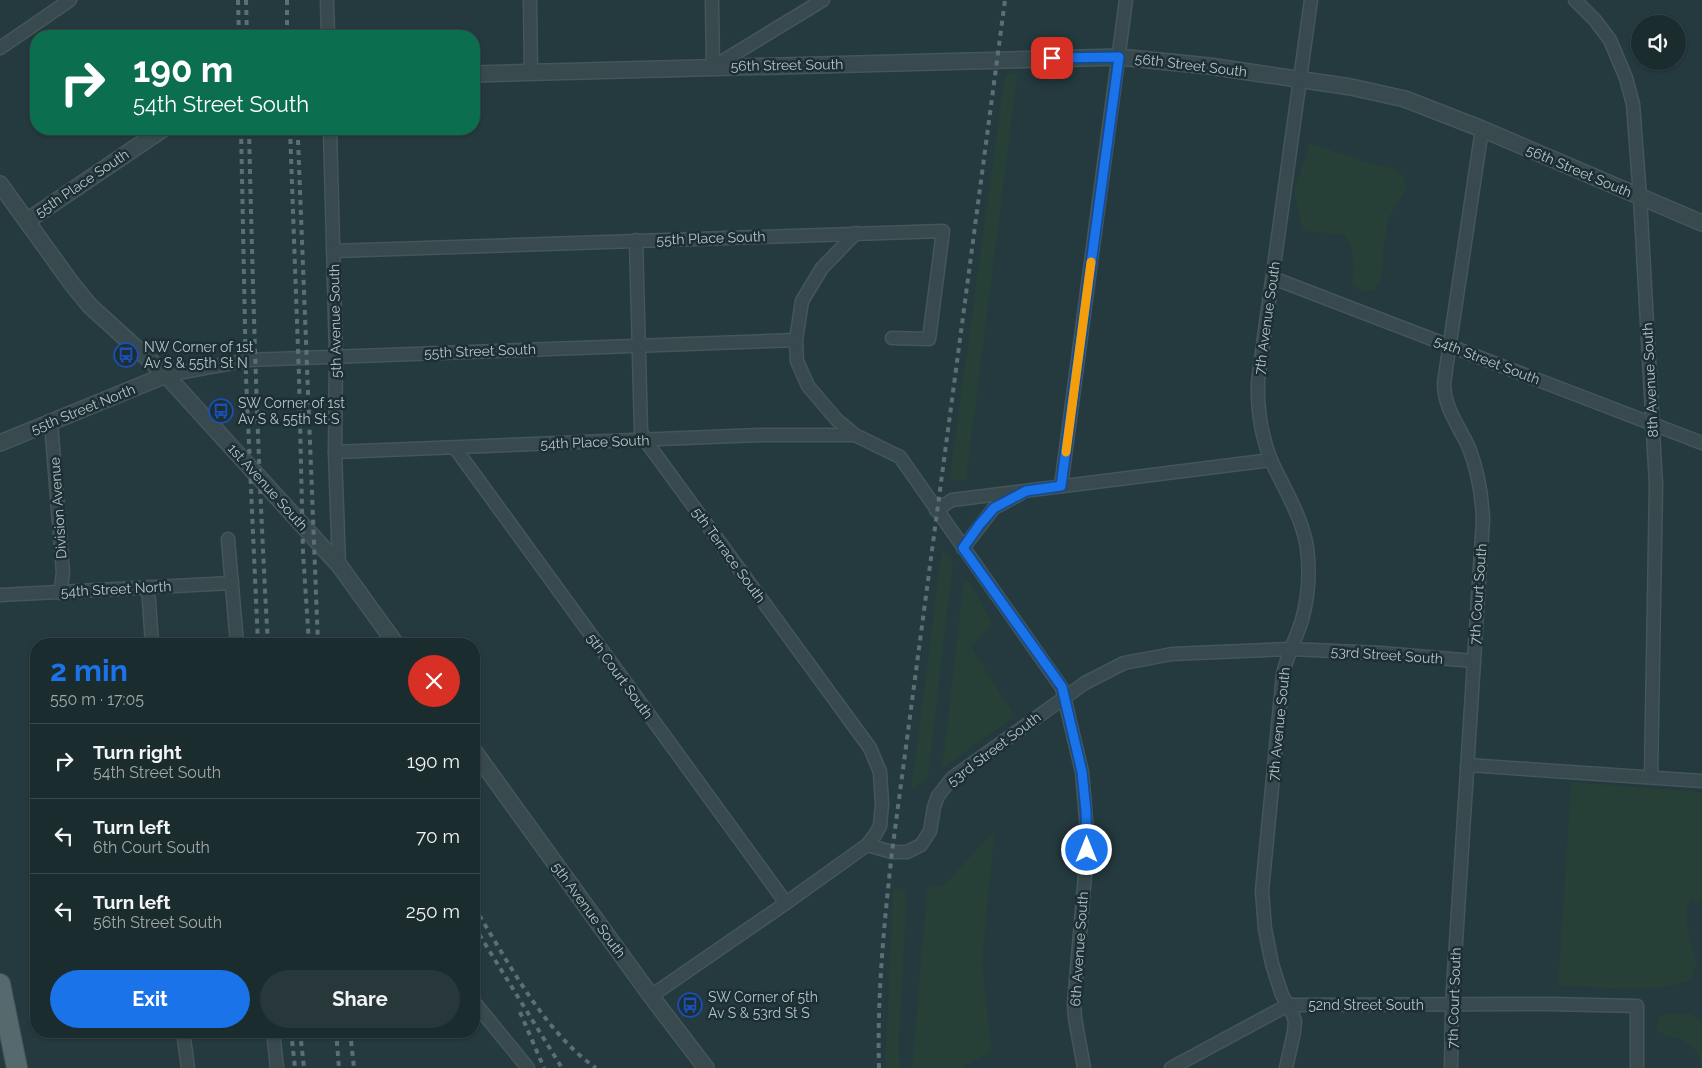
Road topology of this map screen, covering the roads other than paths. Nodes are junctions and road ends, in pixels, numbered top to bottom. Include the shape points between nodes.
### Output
1 (70, 0) edge
2 (327, 0) edge
3 (530, 0) edge
4 (712, 0) edge
5 (823, 0) edge
6 (1126, 0) edge
7 (1311, 0) edge
8 (1575, 0) edge
9 (328, 30) edge
10 (0, 48) edge
11 (1119, 57) junction
12 (713, 67) junction
13 (531, 72) junction
14 (480, 74) edge
15 (1300, 80) junction
16 (1482, 129) junction
17 (153, 135) edge
18 (330, 135) edge
19 (0, 184) edge
20 (1640, 197) junction
21 (27, 221) junction
22 (1702, 223) edge
23 (856, 233) junction
24 (636, 240) junction
25 (334, 251) junction
26 (1273, 278) junction
27 (892, 338) dead end
28 (796, 340) junction
29 (1449, 345) junction
30 (639, 346) junction
31 (336, 356) junction
32 (166, 375) junction
33 (51, 422) junction
34 (1652, 424) junction
35 (856, 435) junction
36 (645, 440) junction
37 (0, 443) edge
38 (1702, 443) edge
39 (455, 448) junction
40 (335, 452) junction
41 (1271, 460) junction
42 (1061, 486) junction
43 (1026, 491) junction
44 (936, 510) junction
45 (228, 539) dead end
46 (963, 548) junction
47 (339, 565) junction
48 (232, 583) junction
49 (148, 588) junction
50 (60, 593) junction
51 (0, 595) edge
52 (152, 638) edge
53 (237, 638) edge
54 (392, 638) edge
55 (1290, 649) junction
56 (1474, 661) junction
57 (1065, 696) junction
58 (480, 759) edge
59 (1467, 764) junction
60 (1651, 777) junction
61 (1702, 781) edge
62 (867, 845) junction
63 (786, 903) junction
64 (0, 984) edge
65 (651, 996) junction
66 (1452, 1005) junction
67 (1288, 1006) junction
68 (480, 1009) edge
69 (184, 1038) edge
70 (274, 1038) edge
71 (17, 1068) edge
72 (188, 1068) edge
73 (277, 1068) edge
74 (528, 1068) edge
75 (706, 1068) edge
76 (1084, 1068) edge
77 (1171, 1068) edge
78 (1286, 1068) edge
79 (1451, 1068) edge
80 (1637, 1068) edge

1 - 10 street
2 - 9 street
3 - 13 street
4 - 12 street
5 - 12 street
6 - 11 street
7 - 15 street, 7th Avenue South
8 - 20 street, 8th Avenue South via 1610,40 1626,78 1633,104
11 - 12 street, 56th Street South
11 - 15 street, 56th Street South
11 - 42 street
12 - 13 street, 56th Street South
13 - 14 street, 56th Street South
15 - 16 street, 56th Street South via 1387,94
15 - 26 street, 7th Avenue South
16 - 20 street, 56th Street South
16 - 29 street, 7th Court South
17 - 21 street, 55th Place South
18 - 25 street, 5th Avenue South
19 - 21 street, 1st Avenue South
20 - 22 street, 56th Street South
20 - 34 street, 8th Avenue South
21 - 32 street, 1st Avenue South via 90,306
23 - 24 street, 55th Place South
23 - 27 street, 55th Place South via 943,231 929,339
23 - 28 street, 6th Avenue South via 822,268 802,301
24 - 25 street, 55th Place South
24 - 30 street, 5th Terrace South
25 - 31 street, 5th Avenue South
26 - 29 street, 54th Street South
26 - 41 street, 7th Avenue South via 1257,395 1261,426
28 - 30 street, 55th Street South
28 - 35 street, 6th Avenue South via 797,361 808,386 837,420
29 - 34 street, 54th Street South
29 - 56 street, 7th Court South via 1445,396 1473,461 1482,505
30 - 31 street, 55th Street South
30 - 36 street, 5th Terrace South via 641,431
31 - 32 street, 55th Street South via 248,360
31 - 40 street, 5th Avenue South
32 - 33 street, 55th Street North
32 - 47 street, 1st Avenue South
33 - 37 street, 55th Street North
33 - 50 street, Division Avenue via 63,573
34 - 38 street, 54th Street South
34 - 60 street, 8th Avenue South via 1656,512
35 - 36 street, 54th Place South
35 - 44 street, 6th Avenue South via 900,458
36 - 39 street, 54th Place South
36 - 62 street, 5th Terrace South via 870,748 880,772 882,804 880,826
39 - 40 street, 54th Place South
39 - 63 street, 5th Court South
40 - 47 street, 5th Avenue South
41 - 42 street
41 - 55 street, 7th Avenue South via 1298,516 1308,558 1306,604
42 - 43 street
43 - 44 street via 952,500
43 - 46 street via 994,508
44 - 46 street, 6th Avenue South
45 - 48 street
46 - 57 street, 6th Avenue South via 1058,680
47 - 54 street
48 - 49 street, 54th Street North
48 - 53 street
49 - 50 street, 54th Street North
49 - 52 street
50 - 51 street, 54th Street North
55 - 56 street, 53rd Street South
55 - 57 street, 53rd Street South via 1172,654 1124,663
55 - 67 street, 7th Avenue South via 1283,674 1262,891 1268,947
56 - 59 street, 7th Court South
57 - 62 street, 53rd Street South via 946,784 934,806 930,831 921,845 907,852 892,852
57 - 76 street, 6th Avenue South via 1082,772 1087,821 1074,1004
58 - 65 street, 5th Avenue South
59 - 60 street
59 - 66 street, 7th Court South
60 - 61 street
62 - 63 street
63 - 65 street
64 - 71 main road
65 - 75 street, 5th Avenue South
66 - 67 street, 52nd Street South
66 - 79 street, 7th Court South
66 - 80 street, 52nd Street South via 1637,1006
67 - 77 street, 52nd Street South
67 - 78 street, 7th Avenue South via 1295,1026
68 - 74 street
69 - 72 street
70 - 73 street

